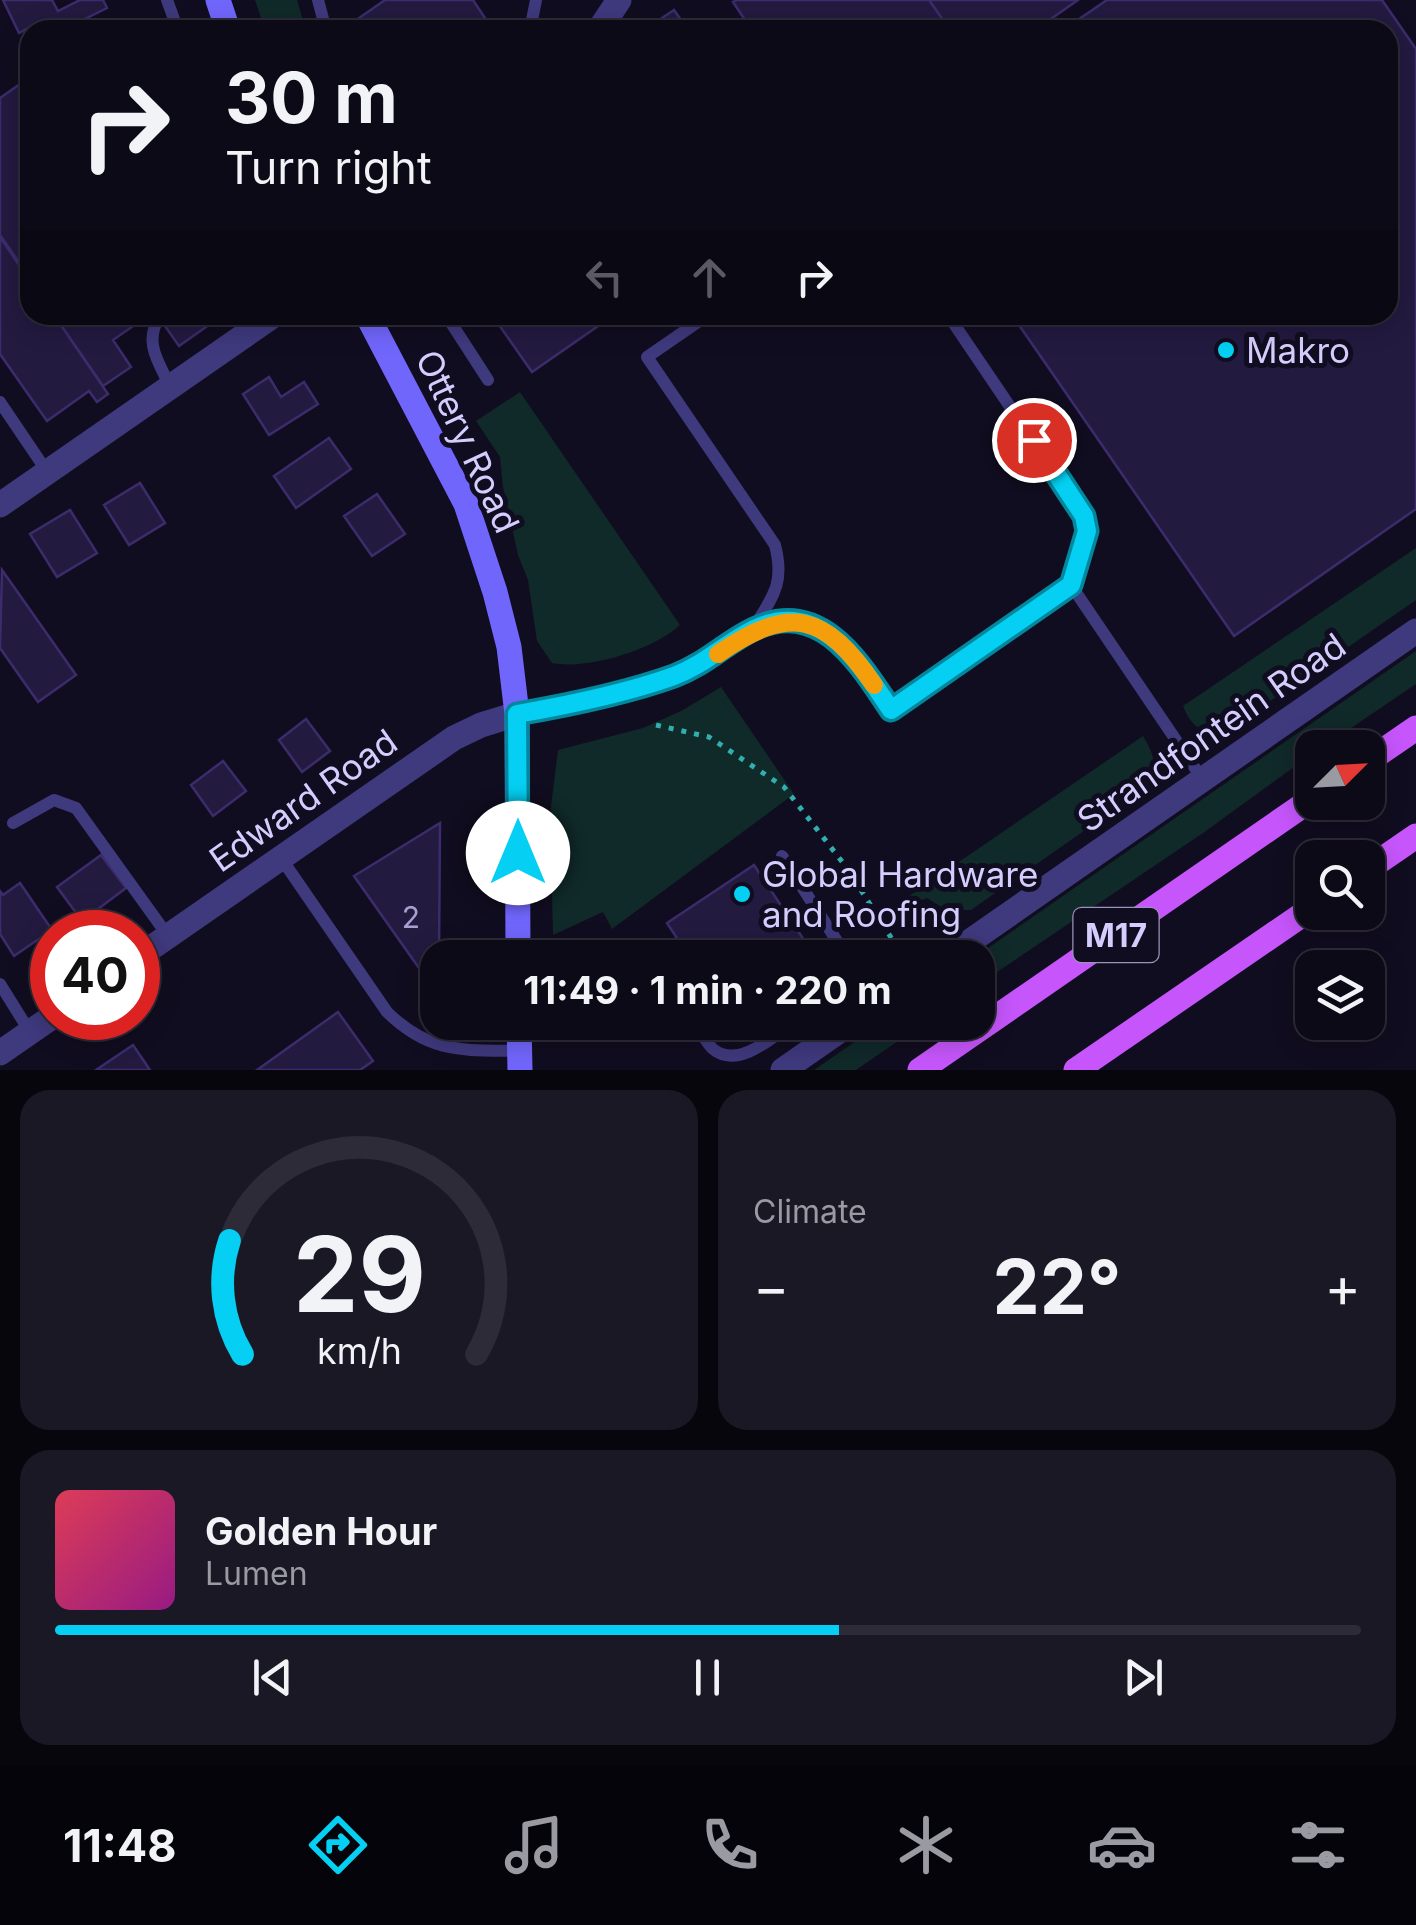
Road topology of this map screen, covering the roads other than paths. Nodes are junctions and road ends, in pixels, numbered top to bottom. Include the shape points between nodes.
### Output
1 (154, 325) edge
2 (260, 325) edge
3 (372, 325) edge
4 (452, 325) edge
5 (693, 325) edge
6 (955, 325) edge
7 (488, 380) dead end
8 (172, 388) junction
9 (0, 402) edge
10 (48, 472) junction
11 (0, 506) edge
12 (1071, 585) junction
13 (753, 630) junction
14 (1416, 632) edge
15 (517, 714) junction
16 (1416, 728) edge
17 (1385, 749) edge
18 (1203, 780) junction
19 (1295, 811) edge
20 (13, 823) dead end
21 (1416, 836) edge
22 (782, 856) dead end
23 (281, 858) junction
24 (1385, 858) edge
25 (1295, 920) edge
26 (168, 936) junction
27 (518, 940) edge
28 (836, 940) edge
29 (972, 940) edge
30 (160, 942) edge
31 (0, 984) edge
32 (30, 1032) joint
33 (706, 1040) edge
34 (765, 1040) edge
35 (826, 1040) edge
36 (0, 1053) edge
37 (520, 1060) edge
38 (783, 1070) edge
39 (920, 1070) edge
40 (1076, 1070) edge

1 - 8 lane via 151,339
2 - 8 street
3 - 15 street, Ottery Road via 466,504 505,629
4 - 7 lane
5 - 13 lane via 647,357 775,544 779,586
6 - 12 lane via 1084,516 1087,531
8 - 10 street
9 - 10 lane
10 - 11 street
12 - 13 lane via 891,710 852,652 820,629 776,622
12 - 18 lane
13 - 15 lane via 675,676
14 - 18 street, Strandfontein Road
15 - 23 street, Edward Road via 454,738
15 - 27 street, Ottery Road
16 - 17 main road
18 - 29 street, Strandfontein Road
19 - 39 main road, M17
20 - 26 lane via 54,800 76,808
21 - 24 main road
22 - 28 lane
23 - 26 street, Edward Road
23 - 37 lane via 408,1032 452,1050
25 - 40 main road, M17
26 - 30 street, Edward Road
31 - 32 lane
32 - 36 street
33 - 34 lane via 714,1051 732,1056
35 - 38 street

